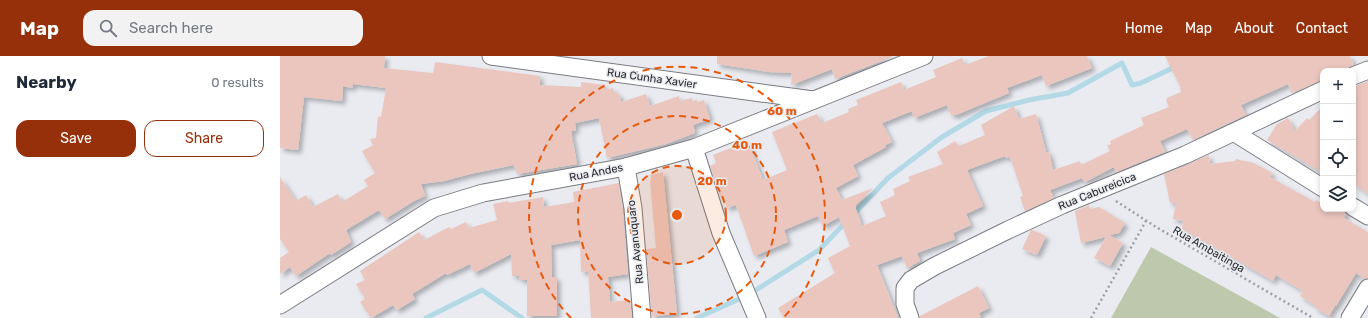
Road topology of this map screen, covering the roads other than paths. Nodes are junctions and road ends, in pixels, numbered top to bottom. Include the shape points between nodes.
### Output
1 (491, 56) edge
2 (924, 56) edge
3 (1368, 70) edge
4 (1356, 75) edge
5 (1320, 91) edge
6 (813, 100) junction
7 (1234, 133) junction
8 (694, 148) junction
9 (626, 167) junction
10 (1320, 186) edge
11 (1356, 208) edge
12 (1368, 216) edge
13 (1368, 288) edge
14 (280, 305) edge
15 (642, 318) edge
16 (757, 318) edge
17 (910, 318) edge
18 (1350, 318) edge

1 - 6 street, Rua Cunha Xavier
2 - 6 street, Rua Andes
3 - 4 street
5 - 7 street, Rua Cabureicica
6 - 8 street, Rua Andes
7 - 10 street
7 - 17 street, Rua Cabureicica via 1062,205 911,280 905,288 904,296
8 - 9 street, Rua Andes
8 - 16 street via 721,233
9 - 14 street, Rua Andes via 483,193 434,208
9 - 15 street, Rua Avanuquaro via 633,208
11 - 12 street
13 - 18 street

